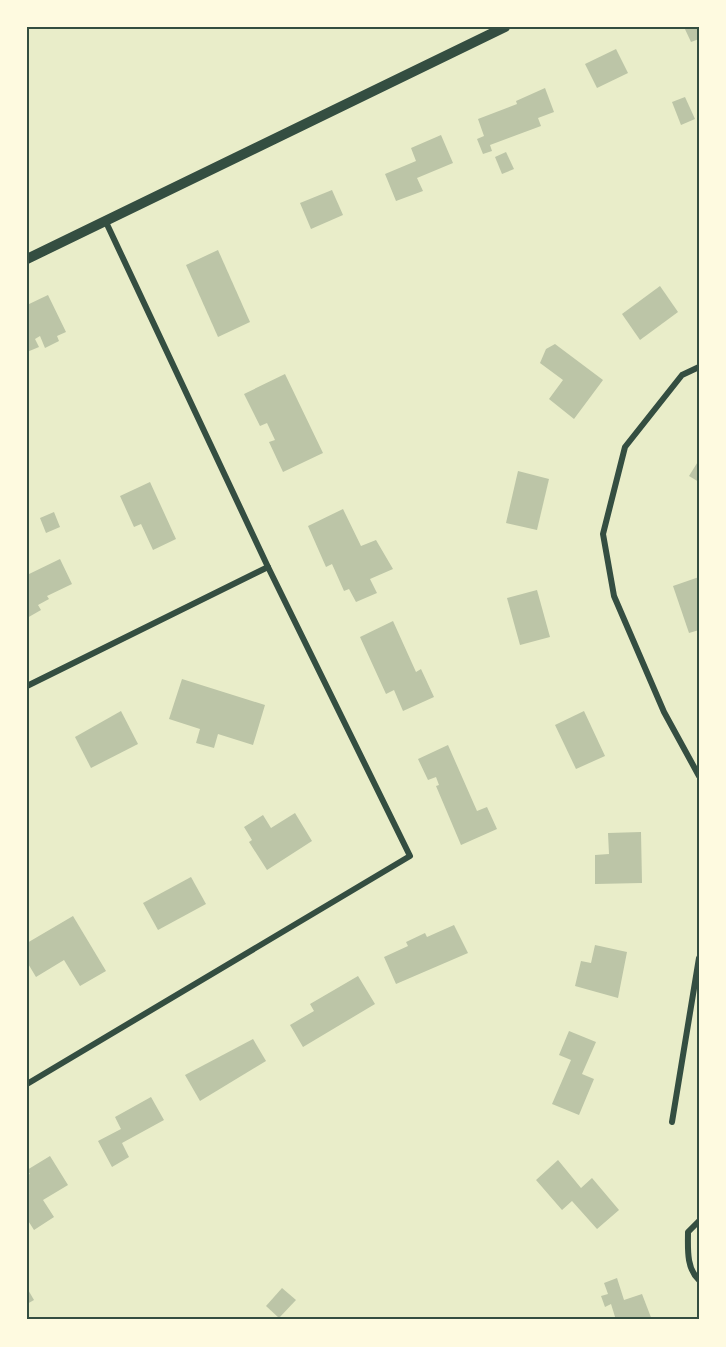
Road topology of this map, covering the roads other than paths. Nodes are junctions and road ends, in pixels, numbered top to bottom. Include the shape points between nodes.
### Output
1 (505, 27) edge
2 (105, 220) junction
3 (27, 260) edge
4 (699, 367) edge
5 (268, 567) junction
6 (27, 686) edge
7 (699, 776) edge
8 (699, 958) edge
9 (27, 1084) edge
10 (672, 1122) dead end
11 (699, 1221) edge
12 (699, 1280) edge

1 - 2 street
2 - 3 street
2 - 5 street
4 - 7 street via 682,375 625,447 603,534 614,596 664,712
5 - 6 street
5 - 9 street via 410,856
8 - 10 street
11 - 12 street via 688,1232 688,1255 693,1274

